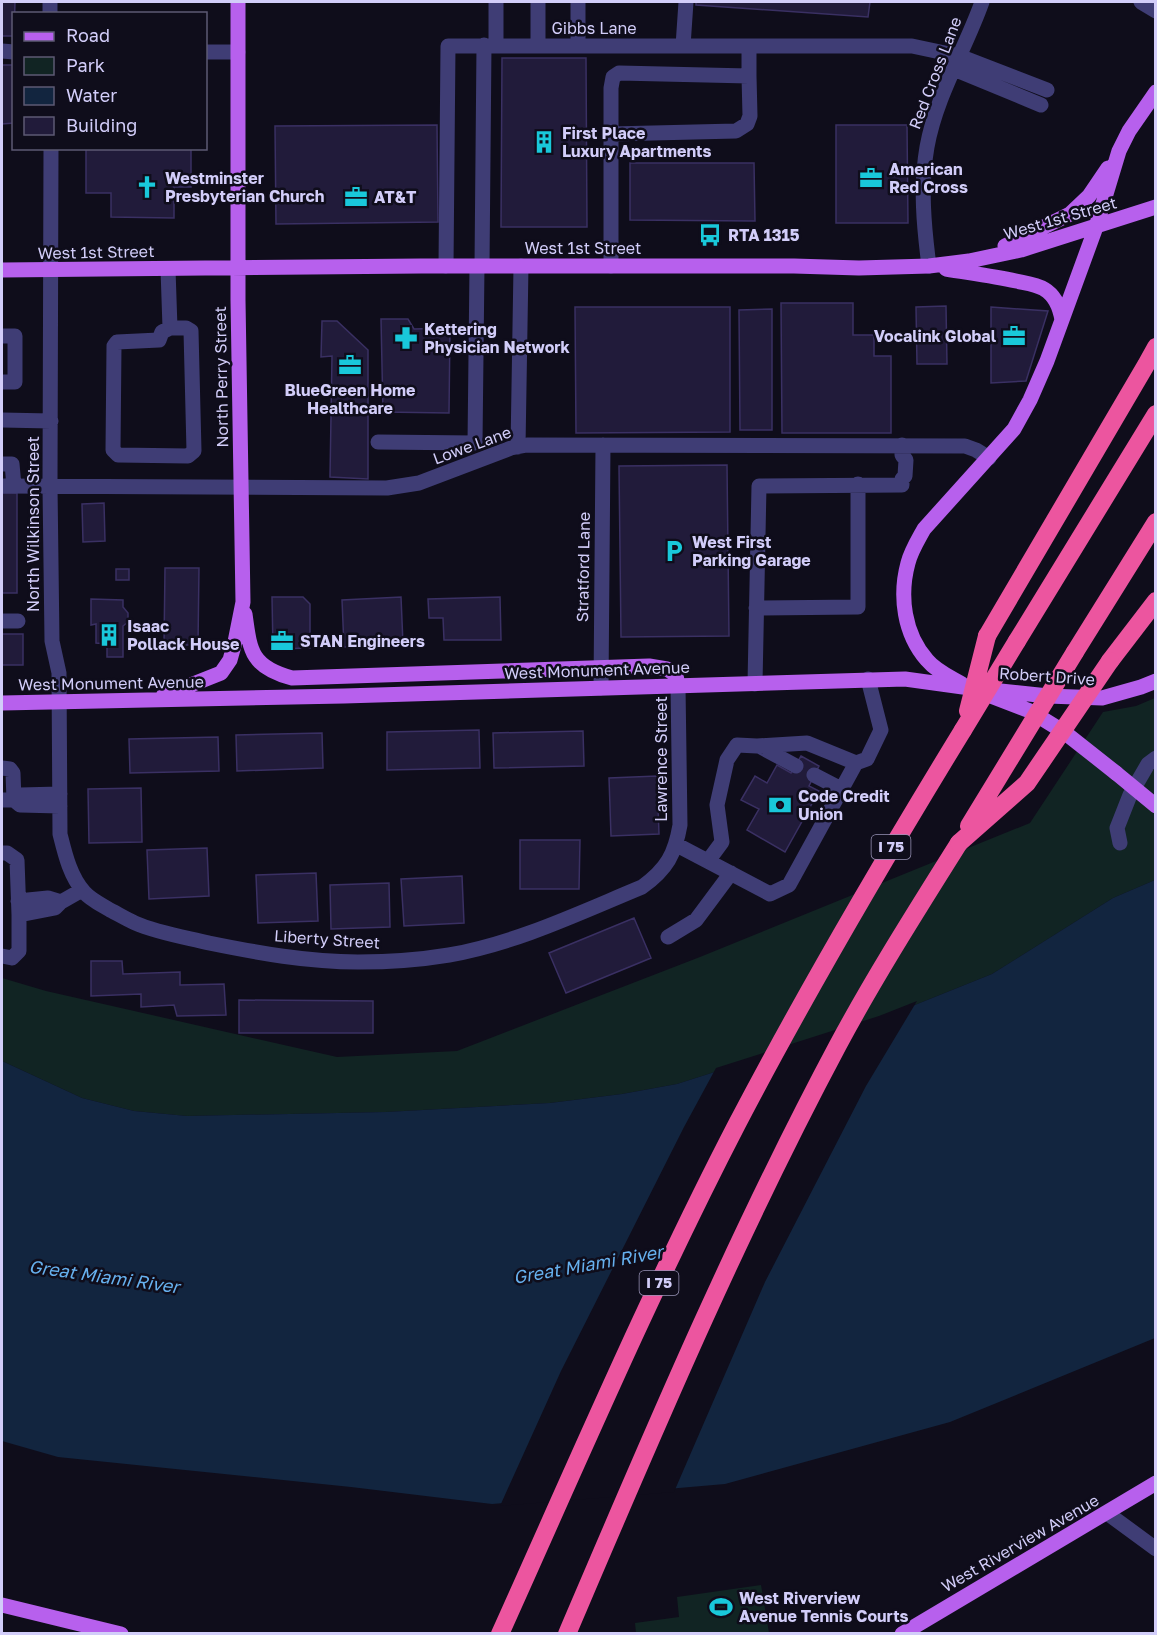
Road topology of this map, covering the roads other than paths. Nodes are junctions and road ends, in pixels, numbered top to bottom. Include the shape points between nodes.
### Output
1 (238, 2) edge
2 (496, 2) edge
3 (538, 2) edge
4 (578, 2) edge
5 (686, 2) edge
6 (982, 2) edge
7 (1141, 2) edge
8 (1155, 10) edge
9 (490, 46) junction
10 (538, 46) junction
11 (578, 46) junction
12 (683, 46) junction
13 (749, 46) junction
14 (207, 52) edge
15 (238, 52) junction
16 (956, 62) junction
17 (749, 76) junction
18 (1047, 90) dead end
19 (1155, 92) edge
20 (1041, 105) dead end
21 (611, 134) junction
22 (51, 150) edge
23 (1119, 151) junction
24 (1155, 207) edge
25 (1096, 227) junction
26 (969, 261) junction
27 (446, 266) junction
28 (480, 266) junction
29 (521, 266) junction
30 (611, 266) junction
31 (929, 266) junction
32 (237, 268) junction
33 (168, 269) junction
34 (2, 270) edge
35 (52, 270) junction
36 (1062, 320) junction
37 (170, 328) junction
38 (2, 336) edge
39 (1155, 346) edge
40 (8, 382) edge
41 (1155, 414) edge
42 (2, 420) edge
43 (51, 421) junction
44 (378, 442) dead end
45 (475, 442) junction
46 (603, 445) junction
47 (518, 447) junction
48 (902, 450) junction
49 (484, 458) junction
50 (989, 459) junction
51 (2, 464) edge
52 (858, 484) junction
53 (8, 486) edge
54 (50, 486) junction
55 (241, 487) junction
56 (1155, 522) edge
57 (1155, 601) edge
58 (243, 602) junction
59 (756, 608) junction
60 (2, 621) edge
61 (18, 621) dead end
62 (600, 668) junction
63 (868, 679) junction
64 (1155, 681) edge
65 (755, 684) junction
66 (678, 686) junction
67 (601, 688) junction
68 (970, 688) junction
69 (151, 700) junction
70 (60, 702) junction
71 (2, 703) edge
72 (963, 730) junction
73 (757, 746) junction
74 (1155, 758) edge
75 (856, 763) junction
76 (796, 766) dead end
77 (2, 768) edge
78 (814, 775) dead end
79 (841, 789) junction
80 (8, 800) edge
81 (60, 800) junction
82 (1155, 806) edge
83 (959, 843) junction
84 (1120, 843) dead end
85 (677, 845) junction
86 (2, 854) edge
87 (708, 861) junction
88 (666, 866) joint
89 (731, 873) junction
90 (84, 891) junction
91 (19, 908) junction
92 (668, 937) dead end
93 (2, 956) edge
94 (1155, 1483) edge
95 (1107, 1513) junction
96 (1155, 1549) edge
97 (2, 1605) edge
98 (121, 1634) edge
99 (500, 1634) edge
100 (567, 1634) edge
101 (902, 1634) edge

1 - 15 main road, North Perry Street
2 - 9 street
3 - 10 street
4 - 11 street
5 - 12 street
6 - 16 street, Red Cross Lane
7 - 8 street
9 - 10 street, Gibbs Lane
9 - 27 street, Gibbs Lane via 448,46
9 - 28 street
10 - 11 street, Gibbs Lane
11 - 12 street, Gibbs Lane
12 - 13 street, Gibbs Lane
13 - 16 street, Gibbs Lane via 912,46
13 - 17 street
14 - 15 street
15 - 32 main road, North Perry Street
16 - 18 street
16 - 20 street
16 - 31 street, Red Cross Lane via 927,146 923,203
17 - 21 street via 750,116 747,124 736,131
17 - 21 street via 619,73 613,77 611,88
19 - 23 main road
21 - 30 street
22 - 35 street, North Wilkinson Street
23 - 25 main road
23 - 26 main road via 1089,196 1070,214
24 - 25 main road, West 1st Street
25 - 26 main road, West 1st Street
25 - 36 main road
26 - 31 main road, West 1st Street
27 - 28 main road, West 1st Street
27 - 32 main road, West 1st Street
28 - 29 main road, West 1st Street
28 - 45 street
29 - 30 main road, West 1st Street
29 - 47 street
30 - 31 main road, West 1st Street
31 - 36 main road via 1044,289 1059,307
32 - 33 main road, West 1st Street
32 - 55 main road, North Perry Street
33 - 35 main road, West 1st Street
33 - 37 street
34 - 35 main road, West 1st Street
35 - 43 street, North Wilkinson Street
36 - 50 main road via 1030,400 1014,429
37 - 37 street via 191,332 194,451 188,456 118,455 112,450 114,346 117,342 159,340 162,332
38 - 40 street via 15,336
39 - 72 highway, bridge via 987,636
41 - 72 highway, I 75, bridge
42 - 43 street
43 - 54 street, North Wilkinson Street
44 - 45 street
45 - 49 street
46 - 47 street, Lowe Lane
46 - 48 street, Lowe Lane
46 - 62 street, Stratford Lane
47 - 49 street, Lowe Lane
48 - 50 street, Lowe Lane via 965,446
48 - 52 street via 897,460 897,476 902,485
49 - 55 street, Lowe Lane via 419,483 387,488
50 - 68 main road via 924,530 908,563 903,587 909,630 916,646 928,662
51 - 53 street via 12,464
52 - 59 street via 759,486
52 - 59 street via 858,608
53 - 54 street, Lowe Lane
54 - 55 street, Lowe Lane
54 - 70 street, North Wilkinson Street via 52,641 60,673
55 - 58 main road, North Perry Street
56 - 83 highway, bridge
57 - 83 highway, bridge via 1027,783
58 - 62 main road via 254,655 263,666 291,678
58 - 69 main road, North Perry Street via 230,660 221,673
59 - 65 street
60 - 61 street
62 - 66 main road via 667,669 676,675
62 - 67 street, Stratford Lane
63 - 65 main road, West Monument Avenue
63 - 68 main road, West Monument Avenue via 905,679
63 - 75 street via 880,730 867,759
64 - 68 main road, Robert Drive via 1102,698
65 - 66 main road, West Monument Avenue
66 - 67 main road, West Monument Avenue
66 - 85 street, Lawrence Street
67 - 69 main road, West Monument Avenue
68 - 82 main road, West Monument Avenue, bridge via 1030,711 1064,732
69 - 70 main road, West Monument Avenue
70 - 71 main road, West Monument Avenue
70 - 81 street, North Wilkinson Street
72 - 99 highway, I 75 via 822,966 737,1125 633,1337
73 - 75 street via 807,743
73 - 76 street
73 - 87 street via 737,745 727,760 717,805 722,842
74 - 84 street via 1130,795 1117,828
75 - 79 street
77 - 80 street via 13,772
78 - 79 street
79 - 89 street via 789,885 770,894
80 - 81 street via 20,795
81 - 90 street, North Wilkinson Street via 60,834 66,859
83 - 100 highway via 838,1045 758,1203
85 - 87 street
85 - 88 street, Lawrence Street
86 - 91 street via 16,860
87 - 89 street
88 - 90 street, Liberty Street via 642,887 535,932 458,953 397,961 291,957 158,931 103,906
89 - 92 street via 696,920
90 - 91 street via 61,902 48,897
91 - 93 street via 19,951 12,958
94 - 95 main road, West Riverview Avenue
95 - 96 street
95 - 101 main road, West Riverview Avenue
97 - 98 main road

